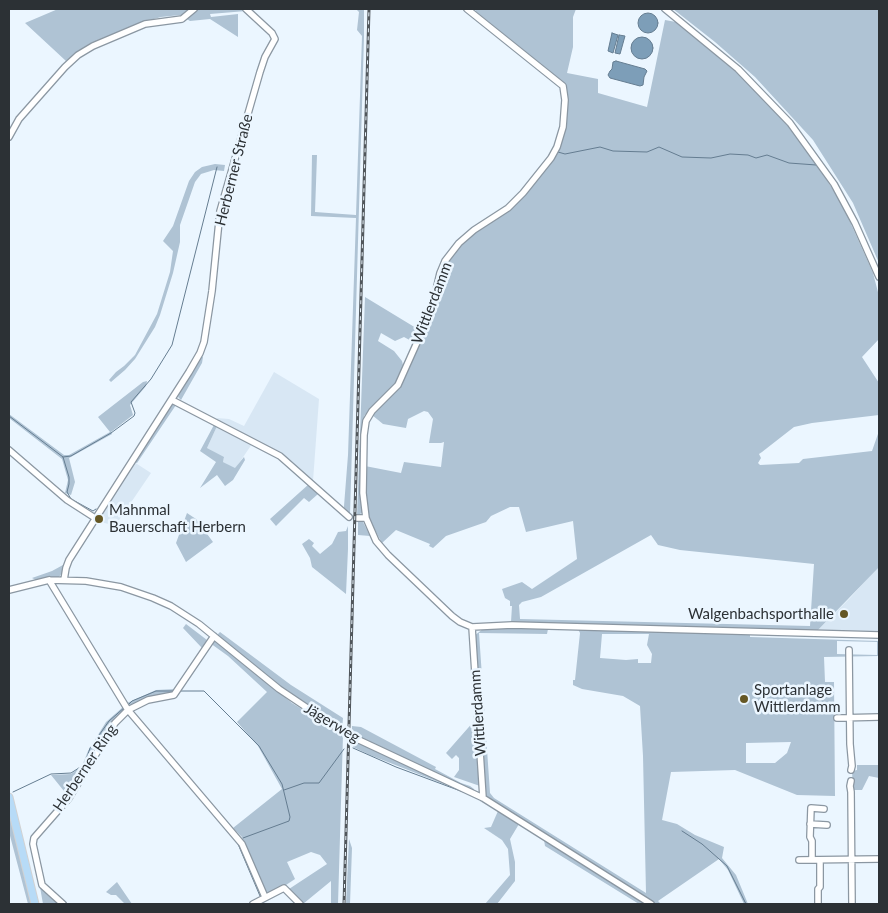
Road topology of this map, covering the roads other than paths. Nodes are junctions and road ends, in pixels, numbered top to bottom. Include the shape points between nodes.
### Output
1 (194, 9) edge
2 (246, 9) edge
3 (468, 9) edge
4 (665, 9) edge
5 (9, 137) edge
6 (879, 277) edge
7 (172, 400) junction
8 (9, 450) edge
9 (348, 517) dead end
10 (95, 518) junction
11 (357, 518) dead end
12 (366, 518) junction
13 (49, 580) junction
14 (64, 580) junction
15 (9, 590) edge
16 (472, 627) junction
17 (879, 635) edge
18 (214, 636) junction
19 (849, 650) dead end
20 (128, 710) junction
21 (879, 717) edge
22 (837, 718) dead end
23 (850, 718) junction
24 (851, 770) dead end
25 (851, 781) dead end
26 (9, 797) edge
27 (483, 798) junction
28 (824, 809) dead end
29 (810, 824) junction
30 (828, 825) dead end
31 (879, 859) edge
32 (799, 860) dead end
33 (812, 860) junction
34 (820, 860) junction
35 (852, 860) junction
36 (265, 897) junction
37 (35, 904) edge
38 (63, 904) edge
39 (253, 904) edge
40 (300, 904) edge
41 (651, 904) edge
42 (818, 904) edge
43 (852, 904) edge

1 - 5 street via 182,19 145,24 78,55 19,119
2 - 7 street, Herberner Straße via 275,39 260,72 220,211 204,342
3 - 12 street, Wittlerdamm via 563,86 563,127 551,158 526,189 508,208 470,233 445,261 434,300 398,385 366,421 362,482
4 - 6 street via 738,69 790,123 837,190 863,238
7 - 9 street via 280,456
7 - 10 street, Herberner Straße
8 - 10 street via 67,500
10 - 14 street, Herberner Straße via 69,560
11 - 12 street
12 - 16 street, Wittlerdamm via 376,541 388,555 452,616
13 - 14 street, Jägerweg
13 - 15 street, Jägerweg
13 - 20 street, Herberner Ring
14 - 18 street, Jägerweg via 104,583 139,592 171,606
16 - 17 street via 512,625
16 - 27 street, Wittlerdamm
18 - 20 street, Herberner Ring via 174,695 148,700
18 - 27 street, Jägerweg, bridge via 279,689 337,728
19 - 23 street
20 - 36 street, Herberner Ring via 242,844
20 - 38 street, Herberner Ring via 115,723 69,798 34,838 42,885
21 - 23 street
22 - 23 street
23 - 24 street
25 - 35 street
26 - 37 main road
27 - 41 street, Jägerweg
28 - 29 street via 811,808
29 - 30 street
29 - 33 street
31 - 35 street
32 - 33 street
33 - 34 street
34 - 35 street
34 - 42 street
35 - 43 street
36 - 39 street
36 - 40 street via 284,888

